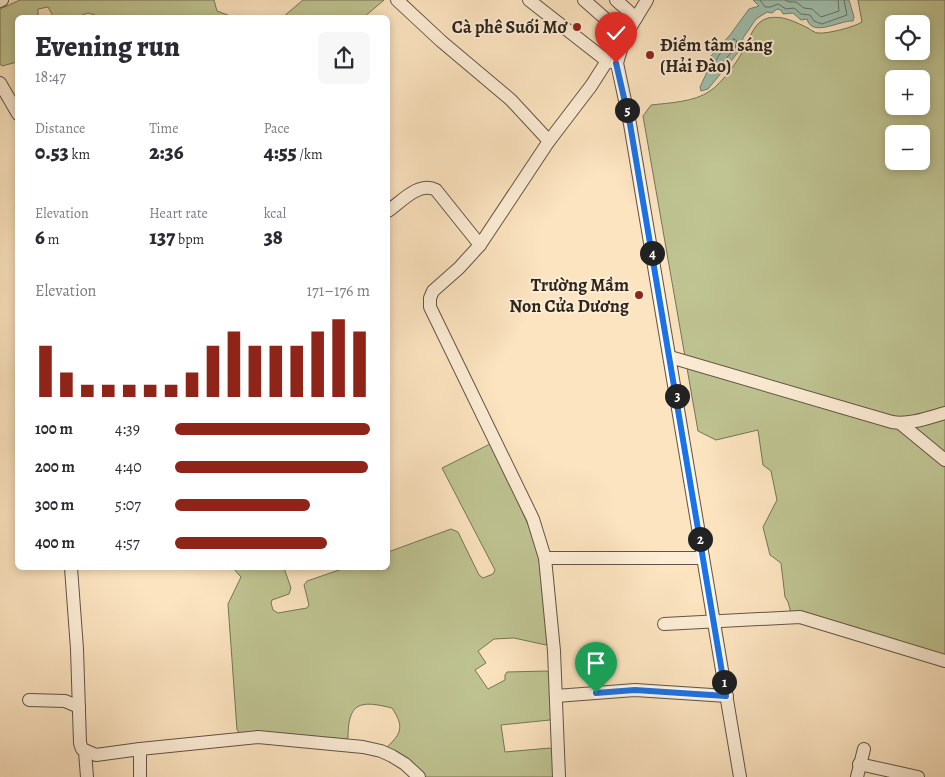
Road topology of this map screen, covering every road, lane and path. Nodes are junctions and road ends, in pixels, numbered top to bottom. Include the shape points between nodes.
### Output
1 (397, 0) edge
2 (529, 0) edge
3 (584, 0) edge
4 (616, 0) edge
5 (647, 0) edge
6 (636, 18) junction
7 (625, 36) junction
8 (612, 62) junction
9 (0, 83) edge
10 (15, 109) edge
11 (550, 141) junction
12 (390, 209) edge
13 (480, 246) junction
14 (670, 357) junction
15 (945, 414) edge
16 (900, 423) junction
17 (945, 460) edge
18 (545, 558) junction
19 (703, 558) junction
20 (71, 570) edge
21 (715, 621) junction
22 (664, 624) dead end
23 (945, 661) edge
24 (556, 696) junction
25 (726, 696) junction
26 (29, 700) dead end
27 (79, 707) junction
28 (140, 749) junction
29 (864, 749) dead end
30 (85, 752) junction
31 (860, 764) junction
32 (87, 777) edge
33 (140, 777) edge
34 (419, 777) edge
35 (559, 777) edge
36 (740, 777) edge
37 (857, 777) edge
38 (918, 777) edge

1 - 11 street via 510,100
2 - 8 street
3 - 7 street
4 - 6 street
5 - 6 street
6 - 7 street
7 - 8 street
8 - 11 street
8 - 14 street via 630,124
9 - 10 street
11 - 13 street
12 - 13 street via 415,190 431,187
13 - 18 street via 433,291 430,307 533,519
14 - 16 street
14 - 19 street
15 - 16 street
16 - 17 street
18 - 19 street
18 - 24 street
19 - 21 street
20 - 27 street
21 - 22 street
21 - 23 street via 800,617
21 - 25 street
24 - 25 street via 635,690
24 - 35 street
25 - 36 street
26 - 27 street via 66,701
27 - 30 street via 80,743
28 - 30 street via 105,755
28 - 33 street
28 - 34 street via 258,737 354,746 386,753
29 - 31 street
30 - 32 street
31 - 37 street
31 - 38 street

